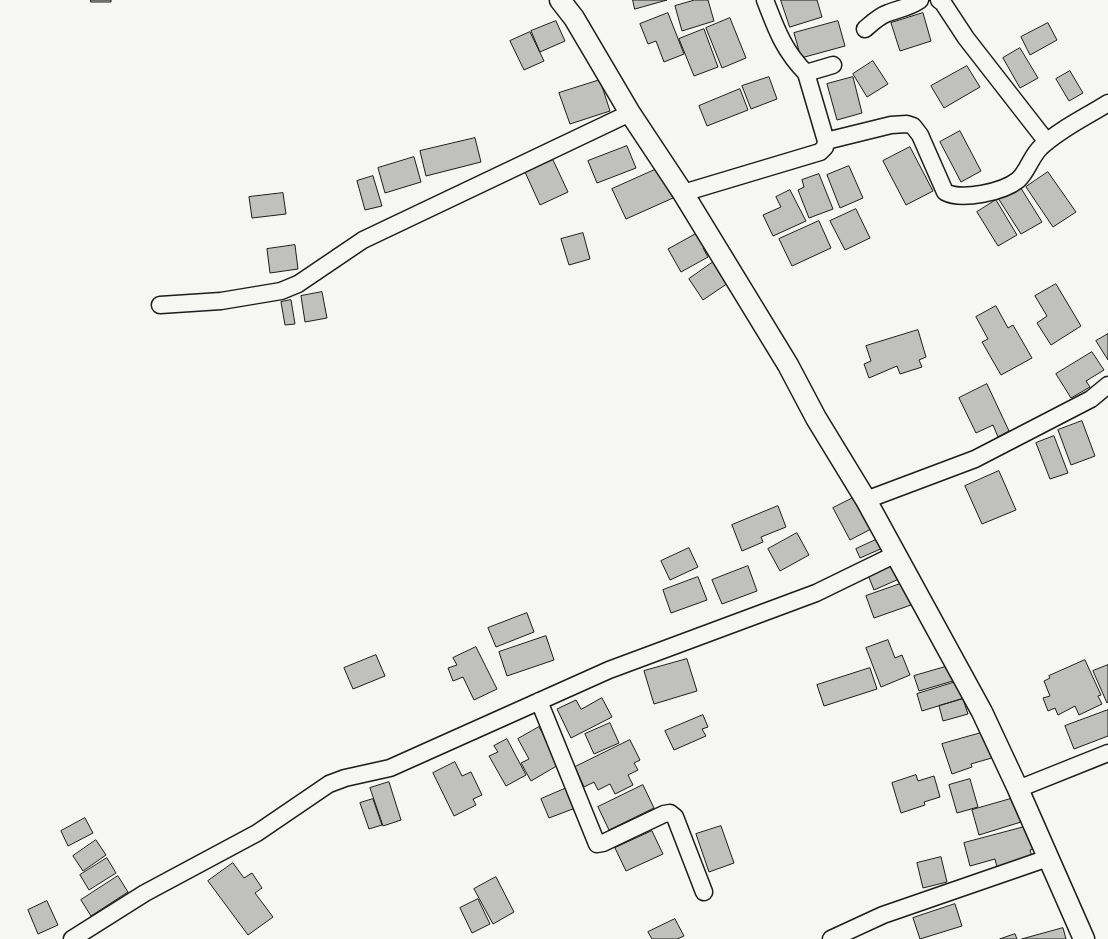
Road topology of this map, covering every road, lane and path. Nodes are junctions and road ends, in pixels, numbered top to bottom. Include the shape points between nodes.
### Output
1 (560, 0) edge
2 (765, 0) edge
3 (920, 0) edge
4 (939, 0) edge
5 (865, 29) dead end
6 (833, 64) dead end
7 (806, 73) junction
8 (1108, 103) edge
9 (630, 112) junction
10 (826, 141) junction
11 (1047, 142) junction
12 (682, 193) junction
13 (160, 305) dead end
14 (1108, 385) edge
15 (866, 500) junction
16 (894, 555) junction
17 (539, 701) junction
18 (1108, 753) edge
19 (1018, 789) junction
20 (1048, 858) junction
21 (704, 892) dead end
22 (76, 938) edge
23 (831, 939) edge
24 (1084, 939) edge

1 - 9 street via 574,18
2 - 7 street via 774,28
3 - 5 street via 903,10 888,13
4 - 11 street
6 - 7 street
7 - 10 street
8 - 11 street
9 - 12 street
9 - 13 street via 364,240 298,284 281,290 221,301
10 - 11 street via 891,125 913,126 920,135 942,190 960,196 989,192 1010,185 1022,176 1037,152
10 - 12 street via 820,152
12 - 15 street via 788,365 816,418
14 - 15 street via 1091,399 975,459
15 - 16 street
16 - 17 street via 816,593 609,670
16 - 19 street via 982,712
17 - 21 street via 597,844 670,813 675,817
17 - 22 street via 390,768 329,784 257,833 145,893
18 - 19 street
19 - 20 street
20 - 23 street via 883,915
20 - 24 street

